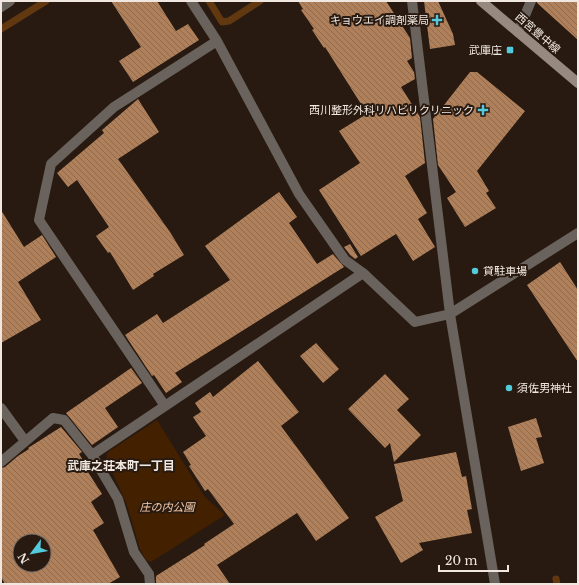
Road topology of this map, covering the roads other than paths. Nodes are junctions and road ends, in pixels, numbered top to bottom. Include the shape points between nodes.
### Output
1 (10, 1) edge
2 (191, 1) edge
3 (412, 1) edge
4 (481, 1) edge
5 (531, 1) edge
6 (1, 7) edge
7 (518, 32) junction
8 (217, 41) junction
9 (578, 83) edge
10 (578, 233) edge
11 (363, 273) junction
12 (450, 314) junction
13 (165, 406) junction
14 (1, 408) edge
15 (25, 441) junction
16 (92, 455) junction
17 (1, 462) edge
18 (150, 584) edge
19 (495, 584) edge

1 - 6 street
2 - 8 street
3 - 12 street
4 - 7 main road, 西宮豊中線
5 - 7 street
7 - 9 main road, 西宮豊中線
8 - 11 street via 299,194 345,260
8 - 13 street via 114,107 51,164 40,220
10 - 12 street
11 - 12 street via 415,322
11 - 13 street
12 - 19 street
13 - 16 street
14 - 15 street
15 - 16 street via 53,418 64,420
15 - 17 street
16 - 18 street via 118,499 134,552 149,574

